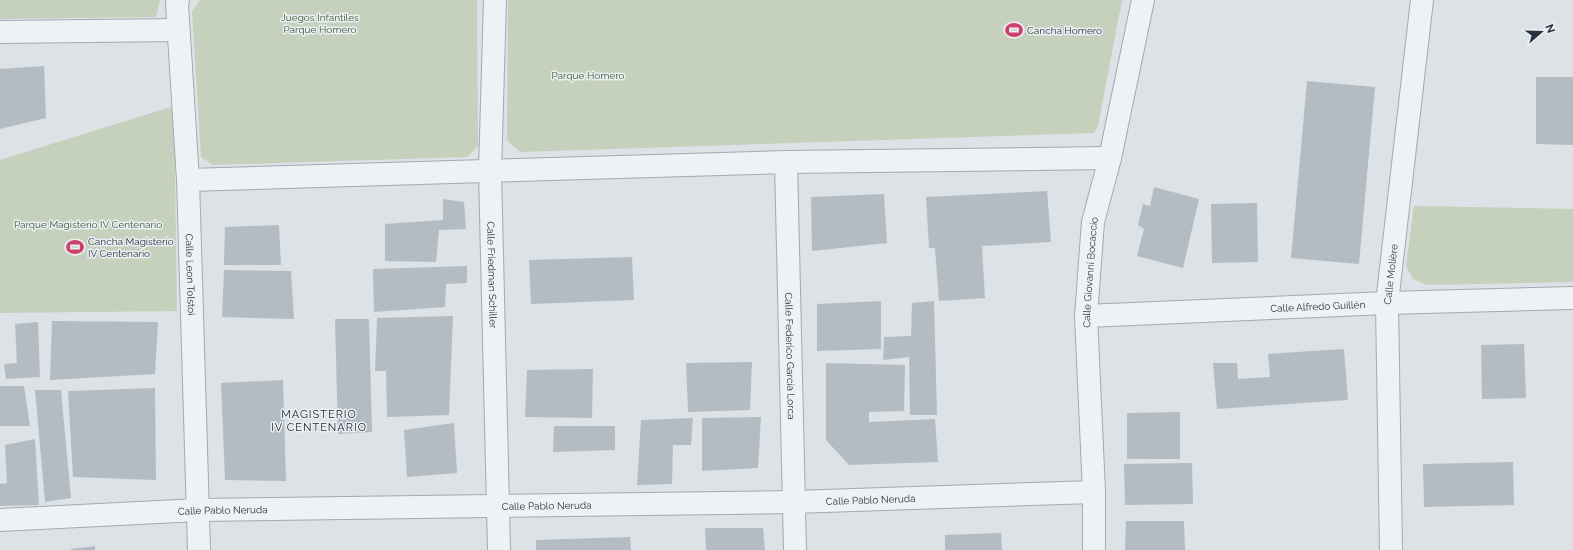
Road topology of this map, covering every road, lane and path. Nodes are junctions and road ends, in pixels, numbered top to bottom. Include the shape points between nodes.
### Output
1 (178, 0) edge
2 (495, 0) edge
3 (1143, 0) edge
4 (1422, 0) edge
5 (178, 30) junction
6 (0, 32) edge
7 (1110, 158) junction
8 (786, 162) junction
9 (490, 171) junction
10 (188, 180) junction
11 (1573, 298) edge
12 (1388, 303) junction
13 (1086, 316) junction
14 (1094, 492) junction
15 (794, 502) junction
16 (498, 506) junction
17 (198, 510) junction
18 (0, 520) edge
19 (199, 550) edge
20 (499, 550) edge
21 (795, 550) edge
22 (1094, 550) edge
23 (1392, 550) edge

1 - 5 street, Calle Leon Tolstoi
2 - 9 street, Calle Friedman Schiller
3 - 7 street, Calle Giovanni Bocaccio
4 - 12 street, Calle Molière
5 - 6 street
5 - 10 street, Calle Leon Tolstoi
7 - 8 street
7 - 13 street, Calle Giovanni Bocaccio via 1093,222
8 - 9 street
8 - 15 street, Calle Federico García Lorca
9 - 10 street
9 - 16 street, Calle Friedman Schiller
10 - 17 street, Calle Leon Tolstoi
11 - 12 street, Calle Alfredo Guillén
12 - 13 street, Calle Alfredo Guillén
12 - 23 street, Calle Molière
13 - 14 street, Calle Giovanni Bocaccio
14 - 15 street, Calle Pablo Neruda
14 - 22 street, Calle Giovanni Bocaccio
15 - 16 street, Calle Pablo Neruda
15 - 21 street, Calle Federico García Lorca
16 - 17 street, Calle Pablo Neruda
16 - 20 street, Calle Friedman Schiller
17 - 18 street, Calle Pablo Neruda
17 - 19 street, Calle Leon Tolstoi

